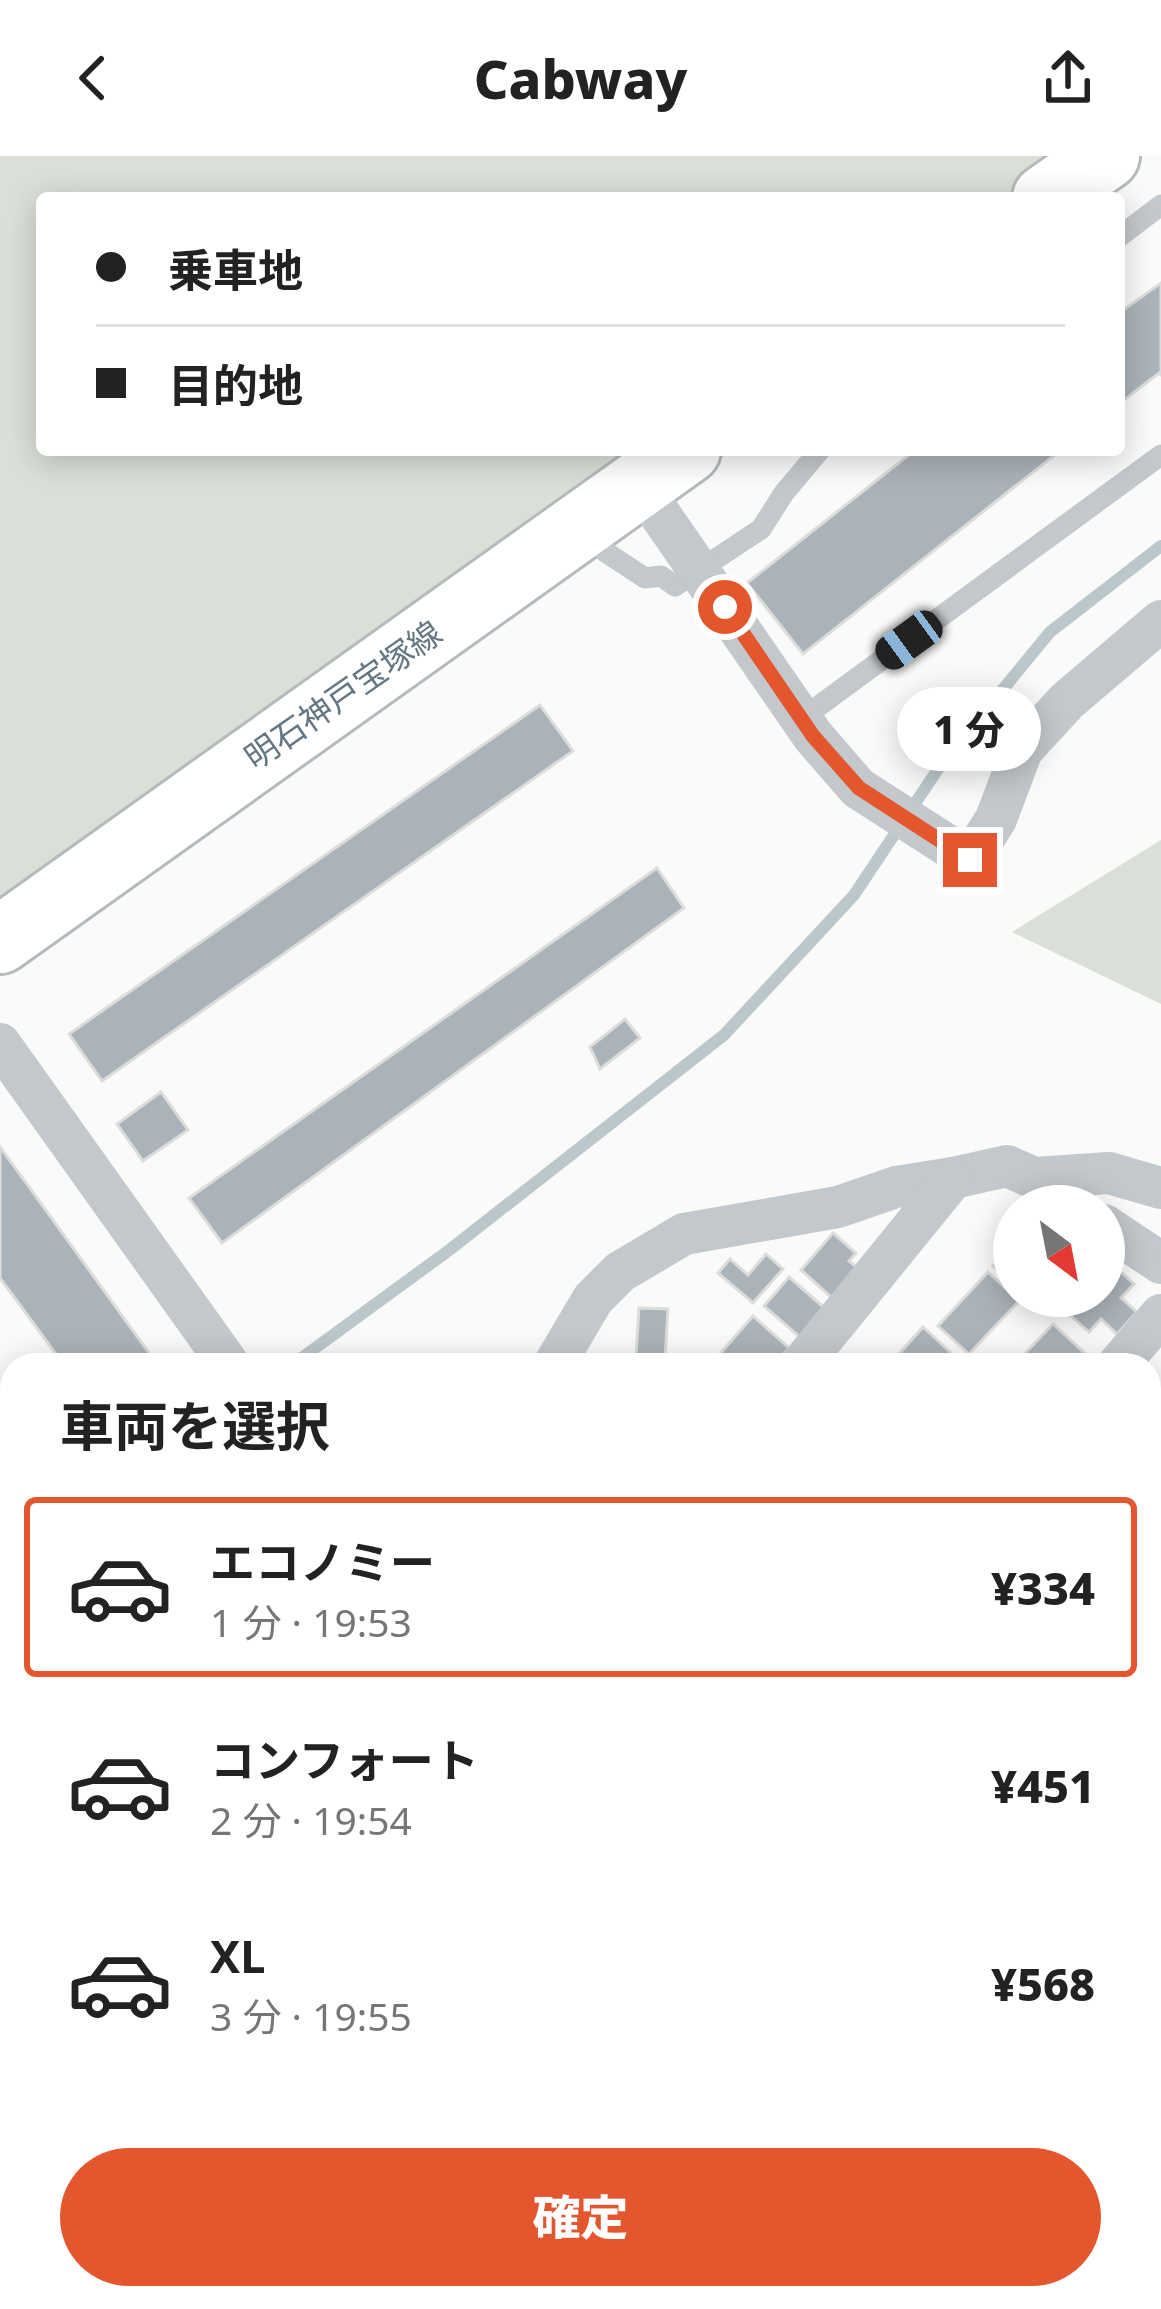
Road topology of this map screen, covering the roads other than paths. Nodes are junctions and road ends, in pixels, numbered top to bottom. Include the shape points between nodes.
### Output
1 (1106, 156) edge
2 (1055, 192) edge
3 (1161, 205) edge
4 (1125, 232) edge
5 (1161, 455) edge
6 (815, 456) edge
7 (663, 467) edge
8 (604, 551) dead end
9 (699, 570) junction
10 (1161, 621) edge
11 (801, 718) junction
12 (0, 940) edge
13 (0, 1044) edge
14 (953, 1178) junction
15 (1034, 1178) junction
16 (1044, 1185) edge
17 (1161, 1188) edge
18 (1125, 1239) edge
19 (1161, 1263) edge
20 (1161, 1315) edge
21 (213, 1353) edge
22 (561, 1353) edge
23 (811, 1353) edge
24 (1128, 1353) edge

1 - 2 main road
3 - 4 lane
5 - 11 lane
6 - 9 lane via 761,529
7 - 9 street
7 - 12 main road, 明石神戸宝塚線
8 - 9 lane via 645,578 661,576 675,586
9 - 11 street
10 - 11 street via 1022,750 970,860 859,788
13 - 21 street
14 - 15 street via 1007,1166
14 - 22 street via 684,1234 620,1271
14 - 23 street
15 - 16 street
15 - 17 street via 1109,1173
18 - 19 street
20 - 24 street

